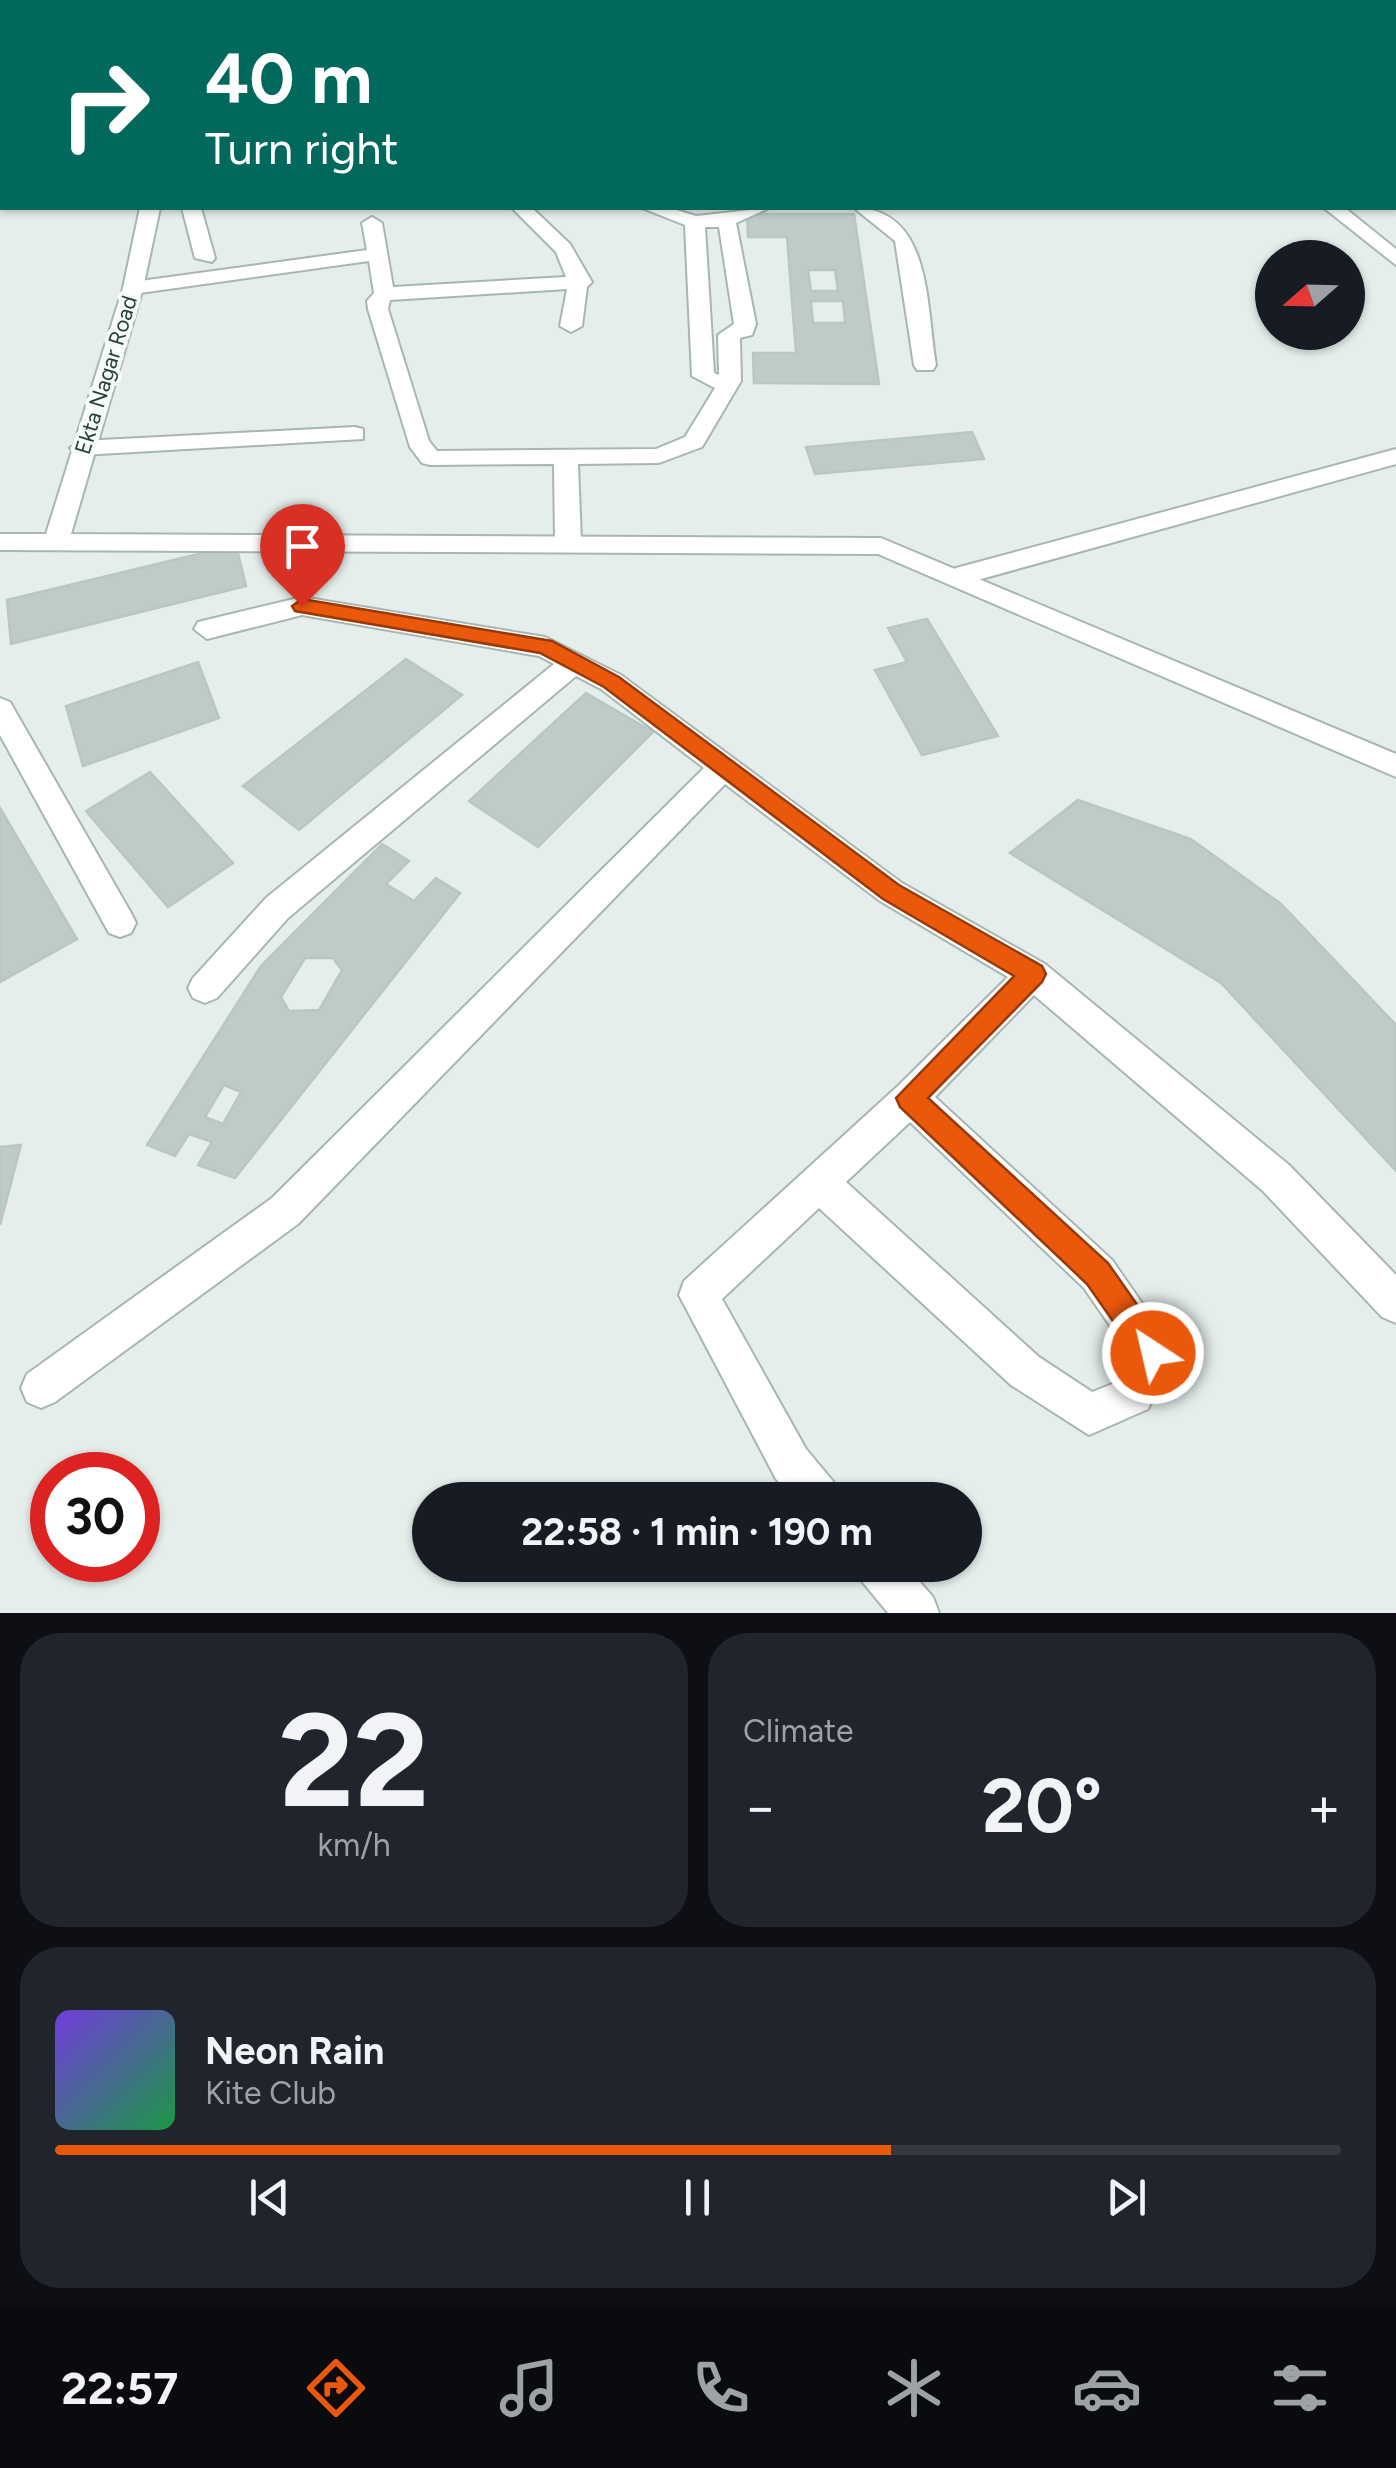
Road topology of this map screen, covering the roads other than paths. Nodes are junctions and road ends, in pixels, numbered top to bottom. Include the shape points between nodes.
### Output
1 (192, 210) edge
2 (524, 210) edge
3 (658, 210) edge
4 (754, 210) edge
5 (867, 210) edge
6 (1336, 210) edge
7 (149, 212) edge
8 (724, 221) junction
9 (695, 222) junction
10 (372, 224) dead end
11 (378, 254) junction
12 (206, 258) dead end
13 (1396, 259) edge
14 (582, 282) junction
15 (133, 288) junction
16 (384, 294) junction
17 (572, 326) dead end
18 (926, 366) dead end
19 (730, 381) junction
20 (354, 434) dead end
21 (82, 448) junction
22 (566, 456) junction
23 (1396, 456) edge
24 (0, 542) edge
25 (56, 542) junction
26 (568, 542) junction
27 (956, 577) junction
28 (207, 629) dead end
29 (574, 662) junction
30 (0, 709) edge
31 (725, 765) junction
32 (1396, 766) edge
33 (120, 923) dead end
34 (1033, 974) junction
35 (204, 988) dead end
36 (910, 1098) junction
37 (818, 1182) junction
38 (1396, 1303) edge
39 (41, 1388) dead end
40 (806, 1482) edge
41 (891, 1582) edge
42 (917, 1613) edge

1 - 12 street
2 - 14 street via 576,264
3 - 9 street
4 - 8 street
5 - 18 street via 905,240
6 - 13 street
7 - 15 street, Ekta Nagar Road
8 - 9 street
8 - 19 street via 732,230 744,324 729,335
9 - 19 street via 703,376
10 - 11 street
11 - 15 street
11 - 16 street
14 - 16 street
14 - 17 street
15 - 21 street, Ekta Nagar Road
16 - 22 street via 378,309 418,442 430,458
19 - 22 street via 694,442 679,451
20 - 21 street
21 - 25 street, Ekta Nagar Road
22 - 26 street
23 - 27 street
24 - 25 street
25 - 26 street
26 - 27 street via 881,546
27 - 32 street
28 - 29 street via 302,606 545,646
29 - 31 street
29 - 35 street via 277,908
30 - 33 street
31 - 34 street via 891,892
31 - 39 street via 285,1211
34 - 36 street
34 - 38 street via 1276,1178
36 - 37 street
36 - 37 street via 1098,1274 1153,1353 1134,1394 1089,1414 1025,1371
37 - 40 street via 698,1295
41 - 42 street

